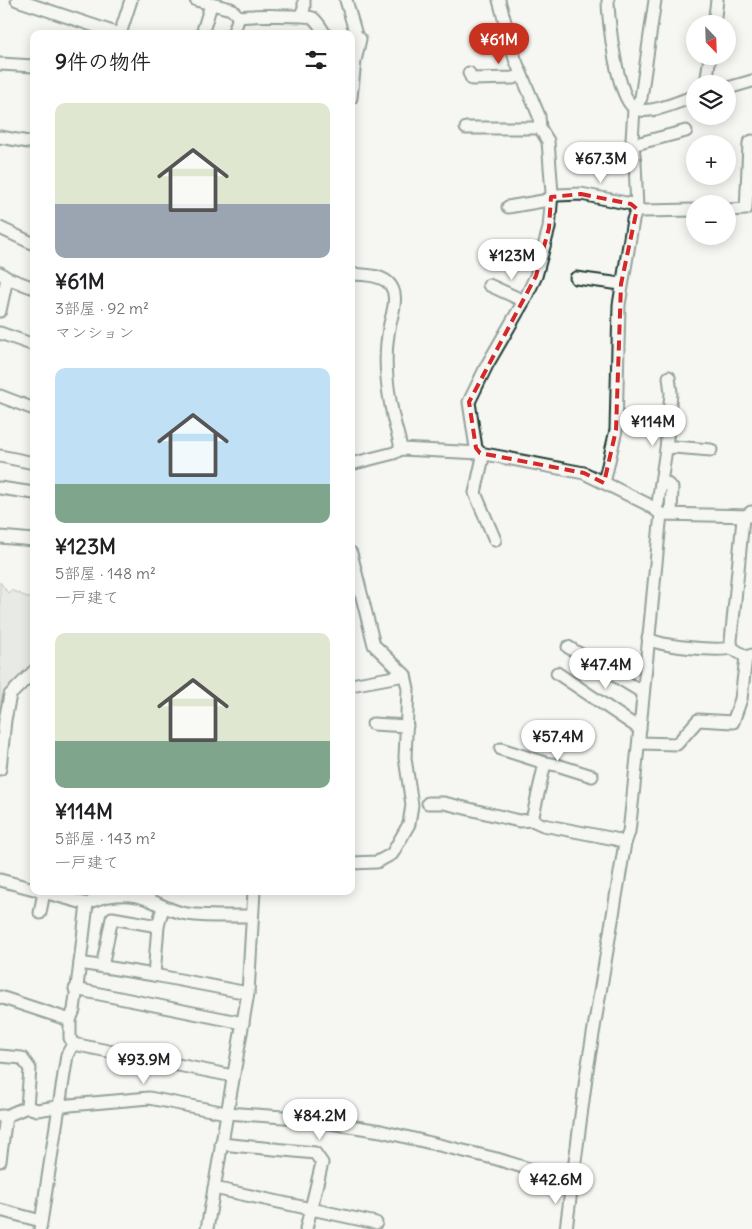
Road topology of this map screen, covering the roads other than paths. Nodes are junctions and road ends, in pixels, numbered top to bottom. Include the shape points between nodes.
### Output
1 (17, 0) edge
2 (131, 0) edge
3 (196, 0) edge
4 (304, 0) edge
5 (346, 0) edge
6 (499, 0) edge
7 (608, 0) edge
8 (655, 0) edge
9 (717, 0) edge
10 (211, 5) junction
11 (301, 15) junction
12 (715, 15) edge
13 (239, 17) junction
14 (108, 30) edge
15 (121, 30) edge
16 (203, 30) edge
17 (234, 30) edge
18 (322, 30) edge
19 (355, 30) edge
20 (355, 32) edge
21 (355, 53) edge
22 (0, 64) edge
23 (30, 66) edge
24 (470, 73) dead end
25 (521, 75) junction
26 (752, 81) edge
27 (736, 86) edge
28 (686, 99) edge
29 (634, 109) junction
30 (466, 128) dead end
31 (540, 128) junction
32 (686, 131) dead end
33 (0, 137) edge
34 (752, 141) edge
35 (30, 142) edge
36 (632, 144) junction
37 (749, 191) edge
38 (551, 197) junction
39 (508, 207) dead end
40 (637, 209) junction
41 (686, 210) edge
42 (736, 210) edge
43 (0, 228) edge
44 (30, 242) edge
45 (355, 274) edge
46 (4, 276) edge
47 (576, 278) dead end
48 (621, 284) junction
49 (489, 285) dead end
50 (30, 286) edge
51 (524, 301) junction
52 (0, 311) edge
53 (0, 333) edge
54 (30, 344) edge
55 (669, 378) dead end
56 (0, 396) edge
57 (30, 407) edge
58 (401, 449) junction
59 (666, 450) junction
60 (711, 450) dead end
61 (480, 453) junction
62 (0, 456) edge
63 (30, 462) edge
64 (355, 463) edge
65 (604, 483) junction
66 (661, 483) junction
67 (0, 488) edge
68 (30, 492) edge
69 (662, 513) junction
70 (751, 514) edge
71 (0, 537) edge
72 (30, 540) edge
73 (494, 540) dead end
74 (355, 567) edge
75 (648, 638) junction
76 (568, 647) dead end
77 (732, 648) junction
78 (749, 656) edge
79 (556, 673) dead end
80 (30, 675) edge
81 (405, 675) junction
82 (355, 684) edge
83 (642, 692) junction
84 (372, 724) dead end
85 (406, 726) junction
86 (640, 729) junction
87 (639, 743) junction
88 (501, 749) dead end
89 (545, 763) junction
90 (0, 769) edge
91 (592, 776) dead end
92 (428, 803) dead end
93 (532, 820) junction
94 (625, 843) junction
95 (355, 863) edge
96 (0, 880) edge
97 (30, 888) edge
98 (40, 895) edge
99 (54, 895) edge
100 (98, 895) edge
101 (129, 895) edge
102 (254, 895) edge
103 (87, 904) junction
104 (164, 907) junction
105 (40, 913) dead end
106 (252, 916) junction
107 (158, 926) junction
108 (80, 963) junction
109 (102, 967) junction
110 (154, 975) junction
111 (75, 989) junction
112 (248, 993) junction
113 (0, 997) edge
114 (70, 1020) junction
115 (243, 1022) junction
116 (73, 1044) junction
117 (0, 1056) edge
118 (234, 1076) junction
119 (59, 1106) junction
120 (27, 1107) junction
121 (226, 1113) junction
122 (3, 1116) edge
123 (221, 1144) junction
124 (0, 1162) edge
125 (571, 1182) junction
126 (214, 1188) junction
127 (310, 1209) junction
128 (0, 1210) edge
129 (376, 1223) dead end
130 (359, 1224) edge
131 (40, 1225) edge
132 (207, 1229) edge
133 (306, 1229) edge
134 (566, 1229) edge

1 - 14 street
2 - 15 street
3 - 10 street
4 - 11 street
5 - 19 street
6 - 25 street
7 - 29 street via 612,46 626,101
8 - 29 street via 641,98
9 - 12 street
10 - 13 street via 231,9
10 - 16 street
11 - 13 street
11 - 18 street via 313,18
13 - 17 street
20 - 21 street via 360,39
22 - 23 street
24 - 25 street via 472,79
25 - 31 street via 539,116
26 - 27 street
28 - 29 street via 649,111
29 - 36 street
30 - 31 street
31 - 38 street via 548,141
32 - 36 street
33 - 35 street
34 - 37 street via 749,143
36 - 40 street via 636,162
37 - 42 street via 746,209
38 - 39 street
38 - 40 street via 581,194 631,204
38 - 51 street via 549,228 536,276
40 - 41 street
40 - 48 street
43 - 44 street
45 - 58 street via 378,277 391,287 394,302 388,335 388,387
46 - 50 street
46 - 52 street
47 - 48 street
48 - 65 street via 616,430
49 - 51 street
51 - 61 street via 500,340 470,402 476,448
53 - 54 street
55 - 59 street via 671,393
56 - 57 street
58 - 61 street
58 - 64 street
59 - 60 street via 674,447
59 - 66 street
61 - 65 street via 584,473
61 - 73 street via 483,457 475,493
62 - 63 street
65 - 69 street
66 - 69 street via 658,503
66 - 69 street via 672,488
67 - 68 street
69 - 70 street
69 - 75 street
70 - 77 street via 743,519
71 - 72 street
74 - 81 street via 374,644
75 - 77 street via 653,642 690,648
75 - 83 street
76 - 83 street
77 - 78 street
78 - 87 street via 733,722 698,720 677,744
79 - 86 street
80 - 90 street via 10,695
81 - 82 street
81 - 85 street via 408,689
83 - 86 street
84 - 85 street
85 - 95 street via 405,758 412,805 409,824 392,854 378,862
86 - 87 street
87 - 94 street
88 - 89 street
89 - 91 street
89 - 93 street
92 - 93 street via 444,803 519,822
93 - 94 street
94 - 125 street
96 - 97 street
98 - 105 street
99 - 103 street
100 - 103 street
101 - 104 street via 146,898
102 - 106 street
103 - 108 street
104 - 106 street via 186,914
104 - 107 street
106 - 112 street
107 - 109 street via 112,918
107 - 110 street
108 - 109 street
108 - 111 street
109 - 110 street
110 - 112 street
111 - 114 street
111 - 115 street
112 - 115 street
113 - 114 street
114 - 116 street
115 - 118 street
116 - 118 street
116 - 119 street via 67,1055
117 - 120 street via 22,1058 30,1069
118 - 121 street
119 - 120 street via 37,1110
119 - 121 street via 149,1098
119 - 131 street
120 - 122 street
121 - 123 street
121 - 125 street via 298,1118 381,1131 497,1159
122 - 124 street
123 - 126 street
123 - 127 street via 315,1153 322,1164
125 - 134 street
126 - 127 street
126 - 132 street
127 - 130 street
127 - 133 street
128 - 131 street
129 - 130 street

